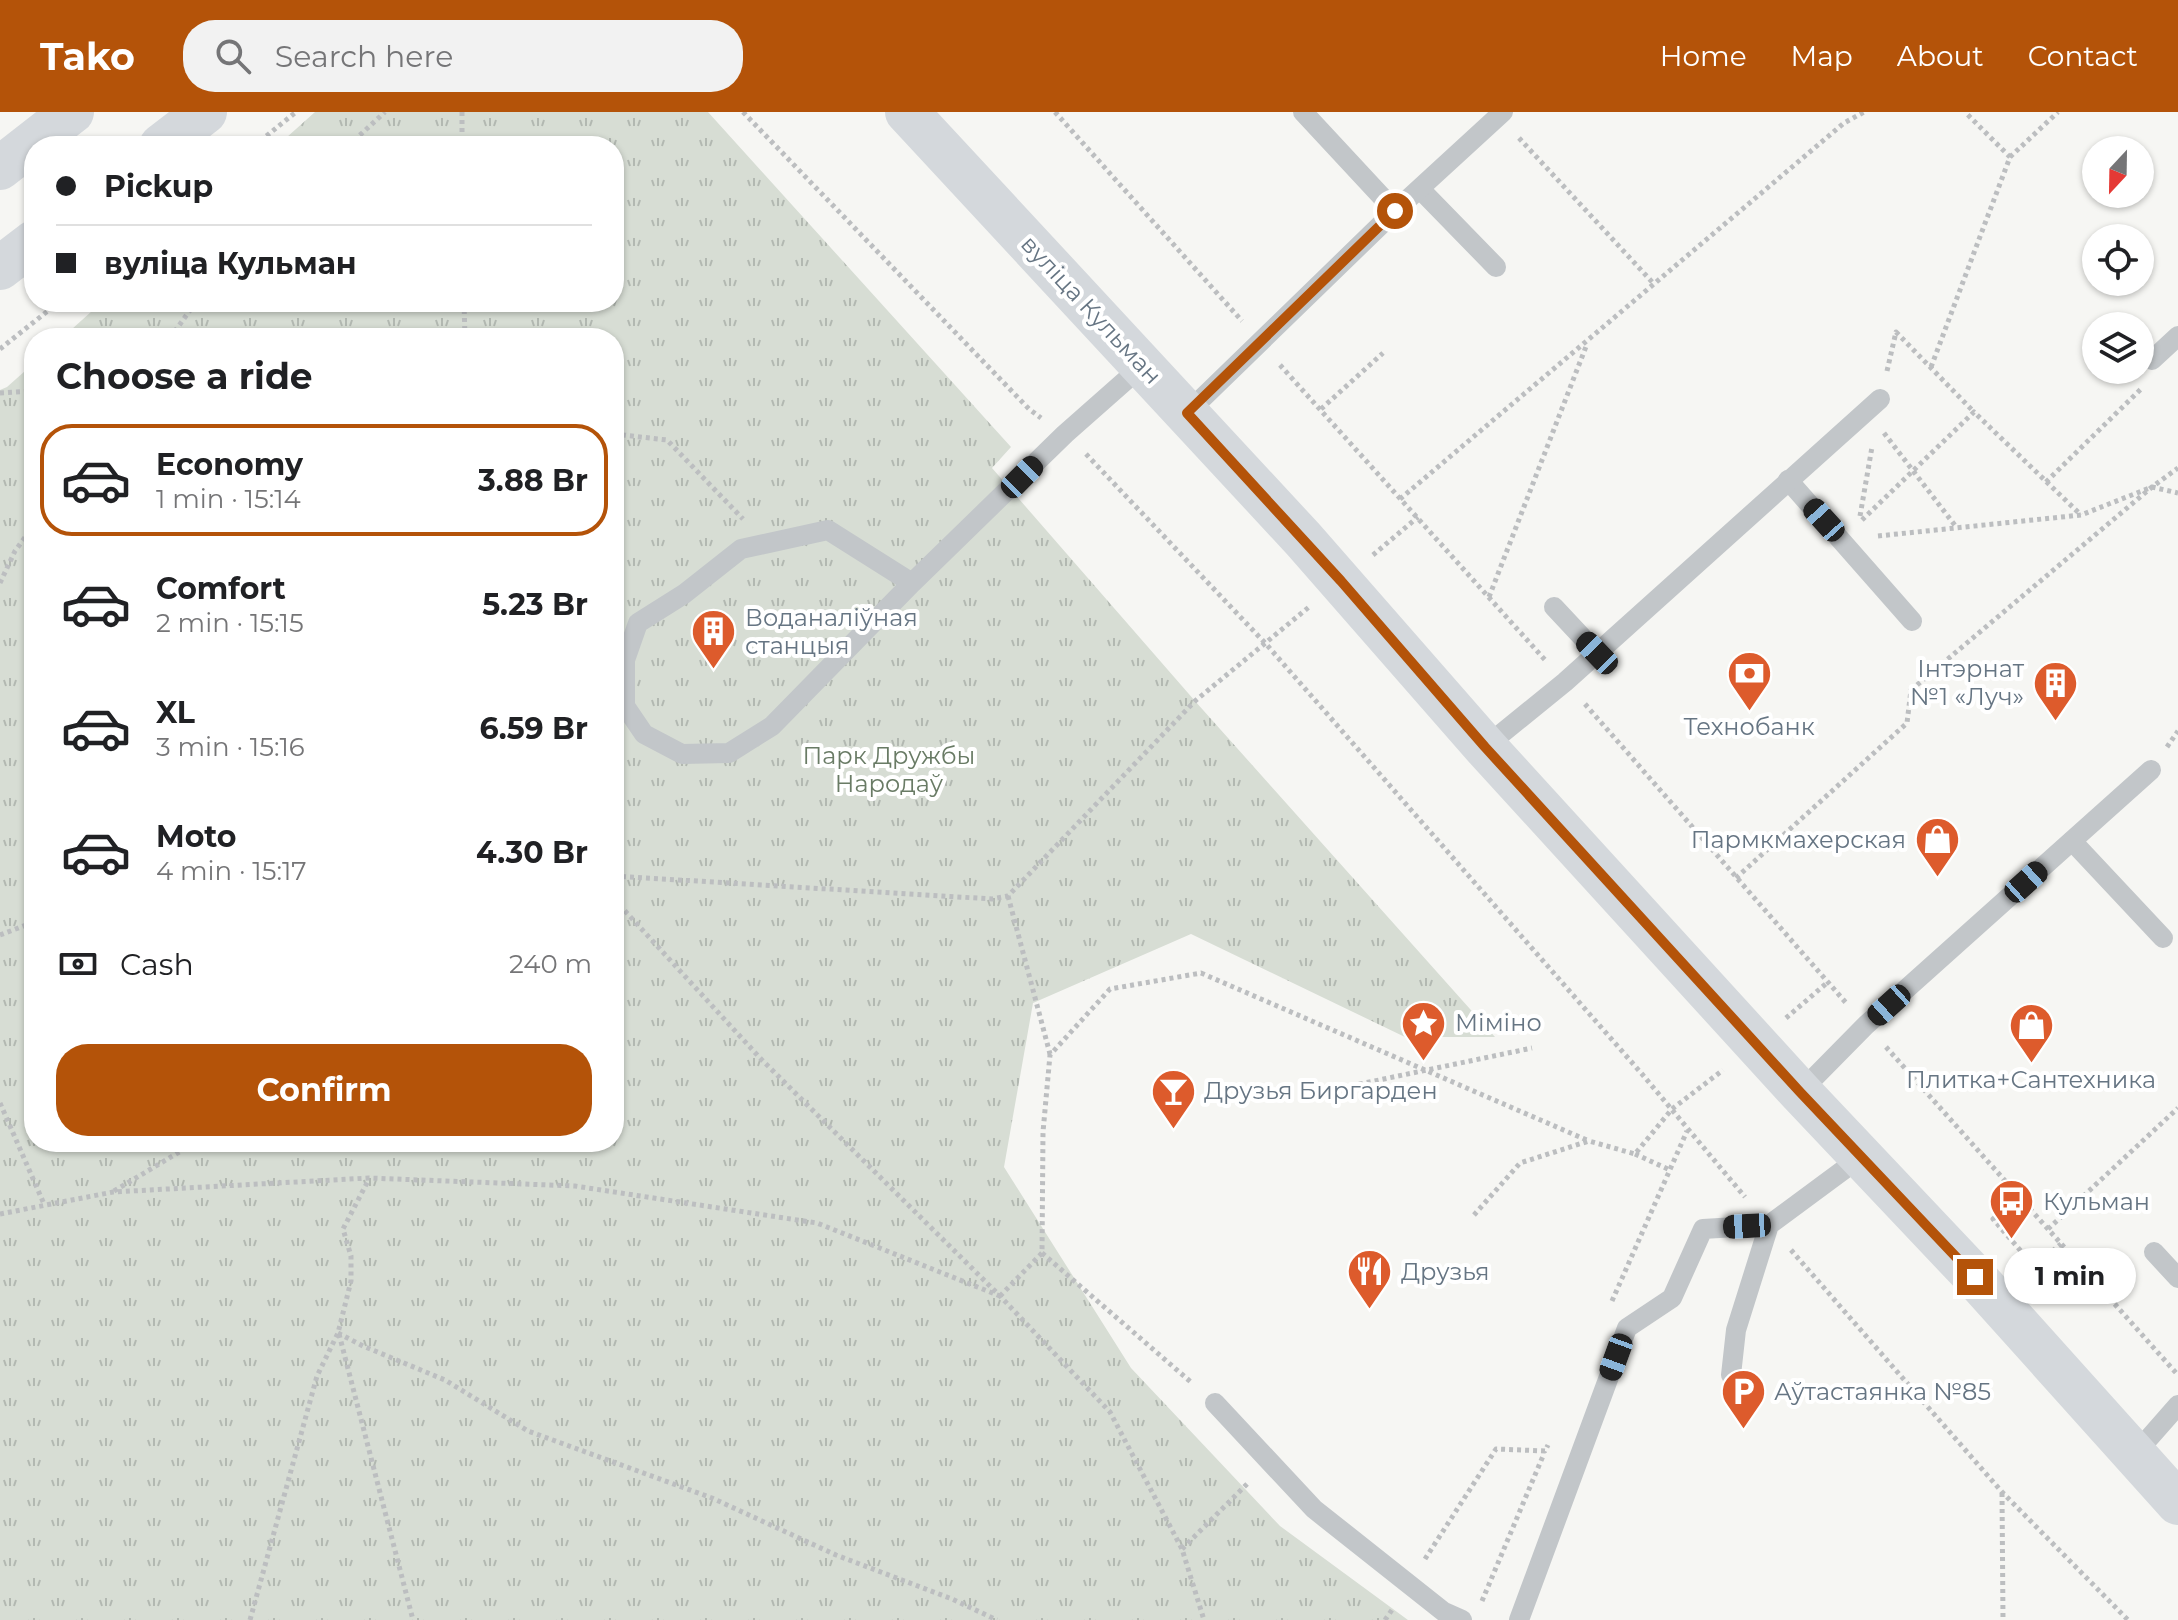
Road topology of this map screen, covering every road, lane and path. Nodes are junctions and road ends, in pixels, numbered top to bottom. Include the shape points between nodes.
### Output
1 (72, 112) edge
2 (205, 112) edge
3 (296, 112) edge
4 (385, 112) edge
5 (462, 112) edge
6 (743, 112) edge
7 (907, 112) edge
8 (1055, 112) edge
9 (1303, 112) edge
10 (1864, 112) edge
11 (1965, 112) edge
12 (2058, 112) edge
13 (1501, 114) edge
14 (41, 136) edge
15 (174, 136) edge
16 (266, 136) edge
17 (359, 136) edge
18 (462, 136) edge
19 (24, 149) edge
20 (2010, 157) junction
21 (0, 168) edge
22 (1420, 189) junction
23 (1395, 211) junction
24 (24, 250) edge
25 (1496, 267) dead end
26 (0, 268) edge
27 (1654, 284) junction
28 (46, 312) edge
29 (26, 328) edge
30 (24, 330) edge
31 (2178, 336) edge
32 (1588, 341) junction
33 (1261, 343) junction
34 (0, 349) edge
35 (1383, 353) dead end
36 (2154, 358) edge
37 (1142, 366) junction
38 (1931, 367) dead end
39 (2155, 387) dead end
40 (24, 392) edge
41 (0, 393) edge
42 (1880, 399) dead end
43 (1321, 409) junction
44 (1187, 413) junction
45 (1876, 423) dead end
46 (1065, 434) junction
47 (624, 435) edge
48 (2178, 468) edge
49 (1913, 471) junction
50 (1788, 480) junction
51 (2046, 482) junction
52 (2152, 487) junction
53 (2178, 493) edge
54 (1400, 499) junction
55 (2081, 515) junction
56 (1957, 528) junction
57 (24, 539) edge
58 (1841, 540) junction
59 (767, 544) junction
60 (0, 583) edge
61 (912, 583) junction
62 (1489, 597) junction
63 (1554, 607) dead end
64 (1912, 621) dead end
65 (1266, 644) junction
66 (1597, 653) junction
67 (1565, 682) junction
68 (1485, 747) junction
69 (2151, 770) dead end
70 (2072, 841) junction
71 (624, 877) edge
72 (1736, 878) junction
73 (1008, 896) junction
74 (624, 910) edge
75 (24, 926) edge
76 (0, 935) edge
77 (2163, 938) dead end
78 (1828, 982) junction
79 (1866, 1025) junction
80 (1757, 1043) junction
81 (1532, 1048) dead end
82 (1050, 1055) junction
83 (1424, 1069) junction
84 (1800, 1092) junction
85 (1312, 1094) dead end
86 (0, 1103) edge
87 (2178, 1108) edge
88 (1672, 1109) junction
89 (1687, 1130) junction
90 (1589, 1141) junction
91 (179, 1152) edge
92 (1635, 1154) junction
93 (1861, 1157) junction
94 (1670, 1170) junction
95 (369, 1178) junction
96 (113, 1192) junction
97 (2019, 1197) junction
98 (44, 1204) junction
99 (0, 1214) edge
100 (1474, 1215) dead end
101 (1769, 1225) junction
102 (2048, 1229) junction
103 (2061, 1244) junction
104 (2154, 1252) dead end
105 (1042, 1253) junction
106 (2178, 1278) edge
107 (1000, 1296) junction
108 (1608, 1311) dead end
109 (338, 1333) junction
110 (2178, 1374) edge
111 (1731, 1375) dead end
112 (1215, 1403) joint
113 (2178, 1405) edge
114 (1552, 1437) dead end
115 (1545, 1451) junction
116 (2135, 1454) junction
117 (1270, 1461) junction
118 (2002, 1492) junction
119 (2178, 1503) edge
120 (1182, 1549) junction
121 (1409, 1584) junction
122 (1480, 1606) dead end
123 (250, 1620) edge
124 (413, 1620) edge
125 (997, 1620) edge
126 (1204, 1620) edge
127 (1385, 1620) edge
128 (1462, 1620) edge
129 (1519, 1620) edge
130 (2003, 1620) edge
131 (2128, 1620) edge

1 - 14 main road
2 - 15 main road
3 - 16 path
4 - 17 path
5 - 18 path
6 - 46 path via 1029,409
7 - 37 main road, вуліца Кульман
8 - 33 path
9 - 23 lane
10 - 27 path via 1844,123
11 - 20 path
12 - 20 path
13 - 22 lane
13 - 27 path
19 - 21 main road
20 - 38 path
22 - 23 lane
22 - 25 lane
23 - 33 lane
24 - 26 main road
27 - 32 path
28 - 29 path
30 - 34 path
31 - 36 lane
32 - 54 path
32 - 62 path
33 - 43 path
33 - 44 lane
35 - 43 path
37 - 44 main road, вуліца Кульман
37 - 46 lane
39 - 51 path via 2143,386
40 - 41 path
42 - 50 lane
43 - 54 path
44 - 68 main road, вуліца Кульман
45 - 49 path
46 - 61 lane
46 - 65 path
47 - 59 path via 667,440
48 - 52 path
49 - 51 path via 1974,412
49 - 56 path
49 - 58 path
50 - 58 lane
50 - 66 lane
51 - 55 path
52 - 53 path
52 - 55 path
52 - 72 path via 1911,690 1907,723
54 - 62 path
55 - 56 path
56 - 58 path
57 - 60 path
58 - 64 lane
59 - 61 lane via 828,530
59 - 61 lane via 741,549 638,623 625,660 625,706 644,734 682,754 729,753 772,726
62 - 67 path
63 - 66 lane
65 - 73 path via 1195,701
65 - 88 path
66 - 67 lane
67 - 68 lane
67 - 72 path
68 - 80 main road, вуліца Кульман
69 - 70 lane
70 - 77 lane
70 - 79 lane
71 - 73 path
72 - 78 path
73 - 82 path
74 - 107 path via 760,1058
75 - 76 path
78 - 79 path
78 - 80 path
79 - 84 lane
79 - 97 path
80 - 84 main road, вуліца Кульман
80 - 88 path
81 - 83 path
82 - 83 path via 1110,989 1201,973
82 - 105 path
83 - 85 path
83 - 90 path
84 - 93 main road, вуліца Кульман
86 - 98 path
87 - 102 path
88 - 89 path
88 - 92 path
89 - 94 path
89 - 101 path
90 - 92 path
90 - 100 path via 1520,1163
91 - 96 path
92 - 94 path
93 - 101 lane
93 - 116 main road, вуліца Кульман
94 - 108 path
95 - 96 path
95 - 107 path via 575,1186 817,1223
95 - 109 path via 343,1229 351,1281
96 - 98 path
97 - 102 path
97 - 103 path via 1993,1219 2034,1266
98 - 99 path
101 - 111 lane via 1736,1330
101 - 118 path
101 - 129 lane via 1703,1229 1672,1298 1627,1328
102 - 103 path
103 - 110 path
104 - 106 lane
105 - 107 path
105 - 112 path
107 - 120 path via 1110,1412
109 - 123 path via 317,1376
109 - 124 path
109 - 125 path via 445,1380 528,1431 712,1498
112 - 117 lane
113 - 116 lane
114 - 115 path
115 - 121 path via 1496,1449
115 - 122 path
116 - 119 main road, вуліца Кульман
117 - 120 path
117 - 121 lane via 1314,1509
118 - 130 path
118 - 131 path
120 - 126 path
121 - 127 path
121 - 128 lane

